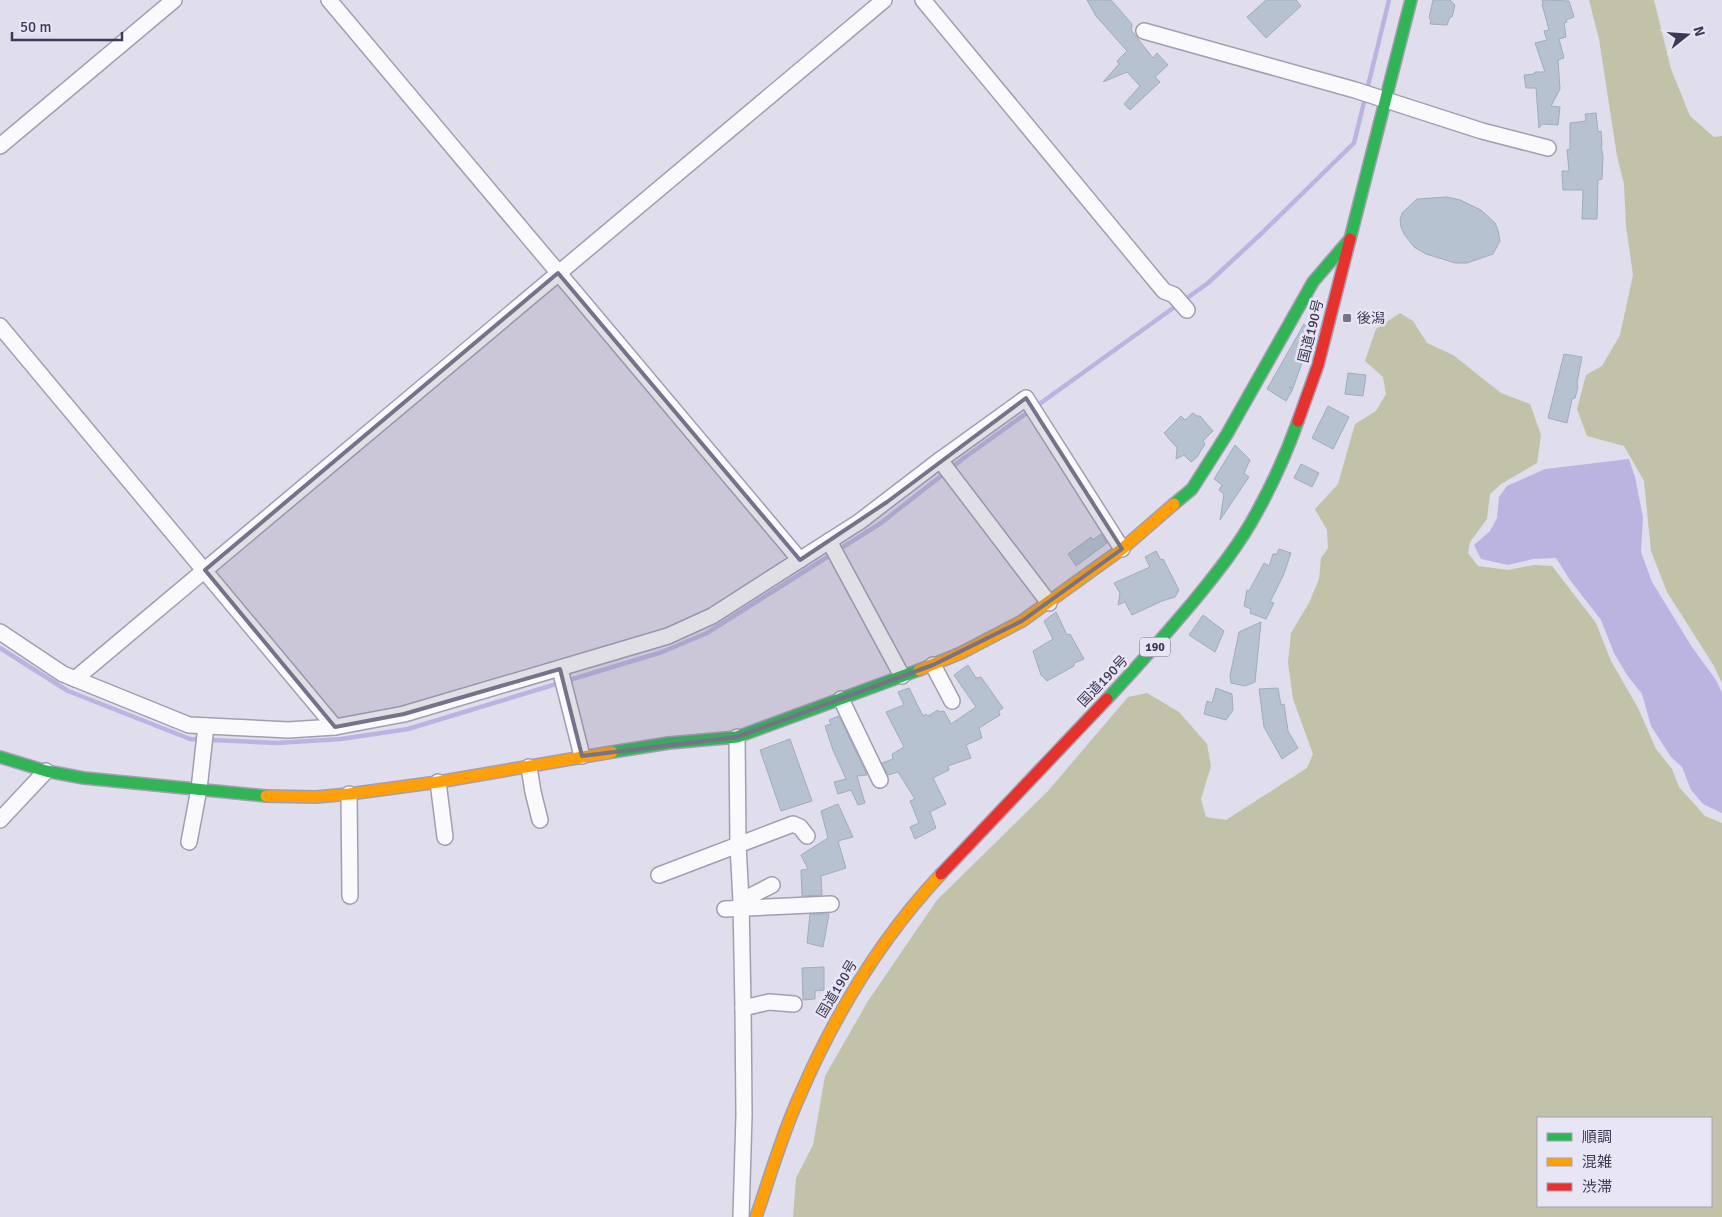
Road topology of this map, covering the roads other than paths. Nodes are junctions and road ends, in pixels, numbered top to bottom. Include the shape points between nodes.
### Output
1 (174, 0) edge
2 (329, 0) edge
3 (884, 0) edge
4 (923, 0) edge
5 (1411, 0) edge
6 (1144, 31) dead end
7 (1386, 100) junction
8 (0, 146) edge
9 (1548, 148) dead end
10 (1350, 239) junction
11 (558, 272) junction
12 (1187, 310) dead end
13 (0, 326) edge
14 (940, 460) junction
15 (829, 541) junction
16 (1122, 549) junction
17 (800, 560) junction
18 (205, 570) junction
19 (1049, 603) junction
20 (0, 632) edge
21 (933, 665) junction
22 (560, 669) junction
23 (902, 676) junction
24 (75, 679) junction
25 (841, 699) junction
26 (952, 701) dead end
27 (206, 726) junction
28 (335, 727) junction
29 (737, 737) junction
30 (582, 756) junction
31 (0, 757) edge
32 (529, 767) junction
33 (46, 771) junction
34 (880, 780) dead end
35 (438, 782) junction
36 (199, 789) junction
37 (349, 794) junction
38 (0, 820) edge
39 (540, 820) dead end
40 (807, 836) dead end
41 (445, 837) dead end
42 (189, 842) dead end
43 (738, 846) junction
44 (659, 875) dead end
45 (772, 885) dead end
46 (350, 896) dead end
47 (831, 904) dead end
48 (741, 905) junction
49 (725, 909) dead end
50 (794, 1004) dead end
51 (743, 1008) junction
52 (741, 1217) edge
53 (756, 1217) edge

1 - 8 street
2 - 11 street
3 - 11 street
4 - 12 street via 1164,291 1174,295
5 - 7 main road, 国道190号 / 190
6 - 7 street
7 - 9 street
7 - 10 main road, 国道190号 / 190
10 - 16 main road via 1313,282 1192,489
10 - 53 main road, 国道190号 / 190 via 1304,408 1257,513 1205,587 1148,655 927,889 895,928 832,1024 800,1096
11 - 17 street
11 - 18 street
13 - 18 street
14 - 15 street
14 - 16 street via 1026,398
14 - 19 street
15 - 17 street
15 - 23 street
16 - 19 main road
17 - 22 street via 712,616 668,636
18 - 24 street
18 - 28 street
19 - 21 main road via 1022,622
20 - 24 street
21 - 23 main road
21 - 26 street
22 - 28 street via 404,714
22 - 30 street
23 - 25 main road
24 - 27 street via 190,725
25 - 29 main road
25 - 34 street
27 - 28 street via 288,730
27 - 36 street
29 - 30 main road
29 - 43 street
30 - 32 main road
31 - 33 main road
32 - 35 main road
32 - 39 street
33 - 36 main road via 84,778
33 - 38 street
35 - 37 main road
35 - 41 street
36 - 37 main road via 266,796
36 - 42 street
37 - 46 street
40 - 43 street via 793,824
43 - 44 street
43 - 48 street
45 - 48 street
47 - 48 street
48 - 49 street
48 - 51 street
50 - 51 street via 769,1002
51 - 52 street

